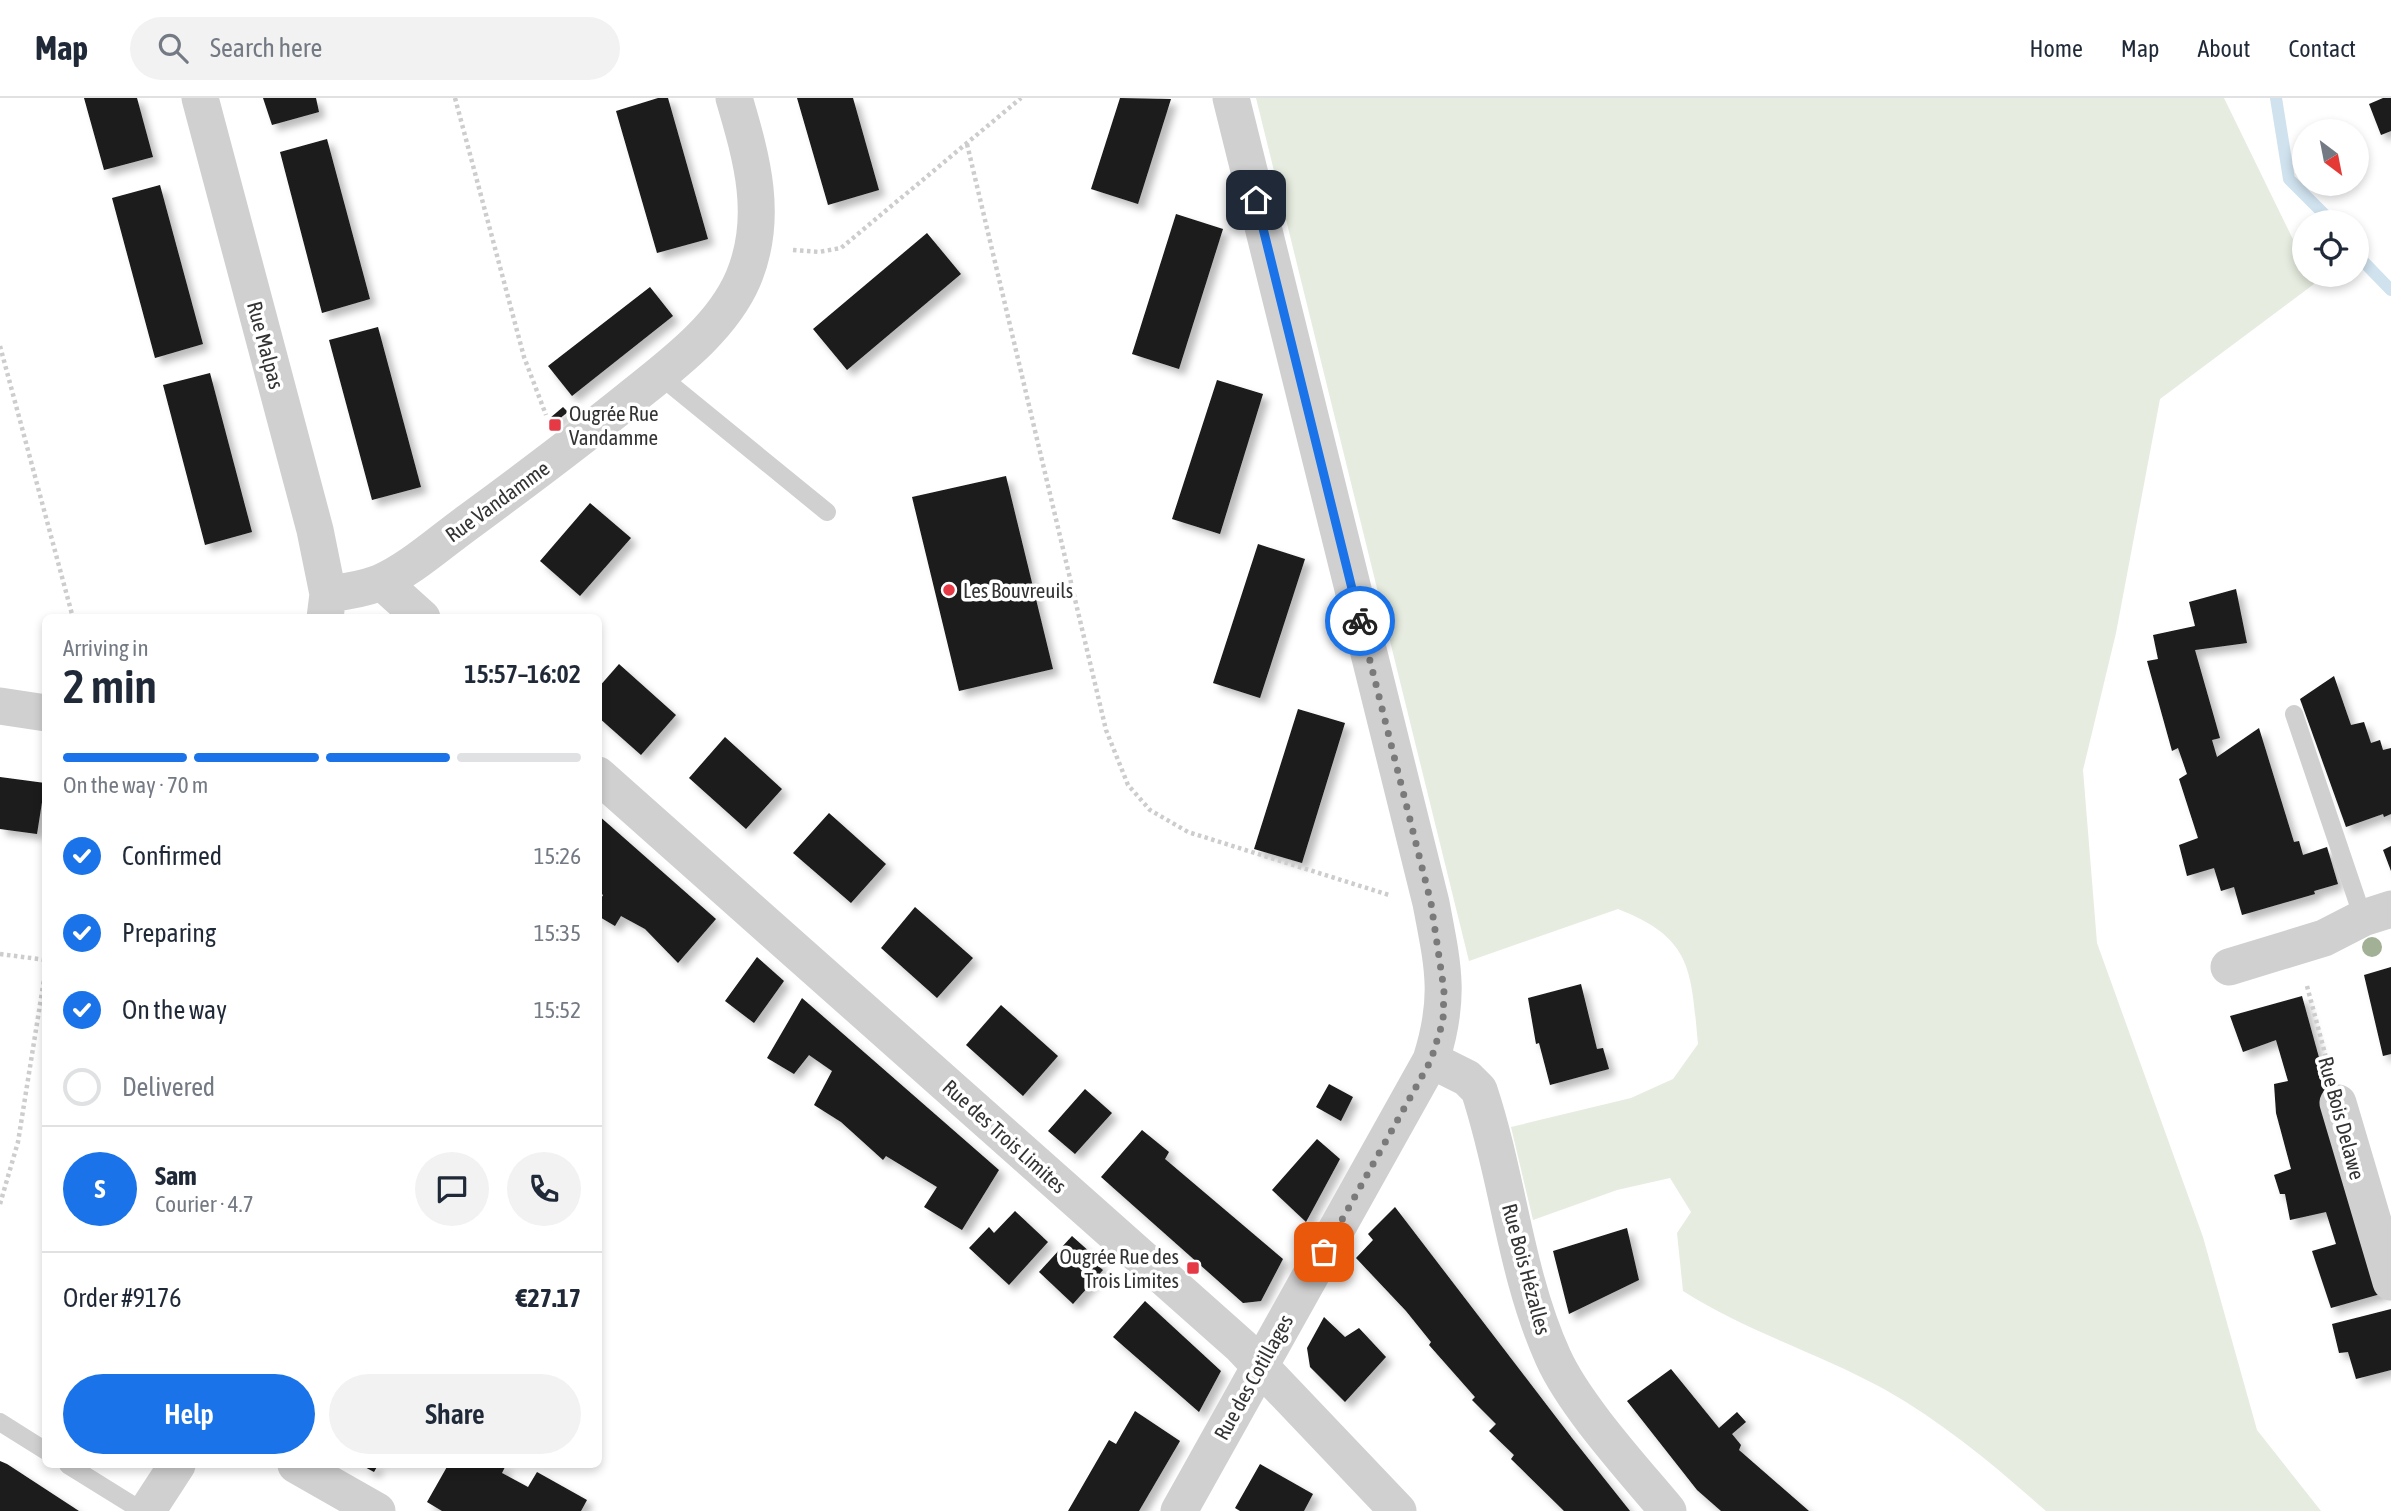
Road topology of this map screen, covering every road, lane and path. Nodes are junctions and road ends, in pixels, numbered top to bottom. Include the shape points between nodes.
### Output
1 (200, 98) edge
2 (455, 98) edge
3 (734, 98) edge
4 (1021, 98) edge
5 (1231, 98) edge
6 (967, 144) junction
7 (754, 247) junction
8 (0, 346) edge
9 (659, 375) junction
10 (561, 455) junction
11 (827, 512) dead end
12 (382, 582) junction
13 (326, 606) edge
14 (71, 614) edge
15 (418, 614) edge
16 (0, 706) edge
17 (42, 712) edge
18 (2294, 714) dead end
19 (602, 779) edge
20 (1431, 903) junction
21 (2377, 913) edge
22 (0, 954) edge
23 (42, 959) edge
24 (2229, 967) dead end
25 (2317, 981) dead end
26 (42, 992) edge
27 (1431, 1060) junction
28 (2338, 1103) joint
29 (0, 1204) edge
30 (2391, 1282) edge
31 (1260, 1364) junction
32 (0, 1422) edge
33 (42, 1448) edge
34 (73, 1468) edge
35 (175, 1468) edge
36 (301, 1468) edge
37 (144, 1511) edge
38 (377, 1511) edge
39 (1179, 1511) edge
40 (1398, 1511) edge
41 (1668, 1511) edge

1 - 13 street, Rue Malpas via 315,530
2 - 10 path via 524,357
3 - 7 street, Rue Vandamme via 755,177 758,215
4 - 6 path
5 - 20 street, Rue des Cotillages
6 - 7 path via 841,248 819,252
6 - 20 path via 1106,730 1128,785 1150,810 1188,832 1369,891
7 - 9 street, Rue Vandamme via 742,281 722,314
8 - 14 path
9 - 10 street, Rue Vandamme
9 - 11 lane
10 - 12 street, Rue Vandamme
12 - 13 street
12 - 15 street
16 - 17 street
18 - 21 lane
19 - 31 street, Rue des Trois Limites
20 - 27 street, Rue des Cotillages via 1444,990 1443,1021
21 - 24 street via 2324,938
22 - 23 path
25 - 28 path, Rue Bois Delawe via 2306,985
26 - 29 path via 18,1142
27 - 31 street, Rue des Cotillages
27 - 41 street, Rue Bois Hézalles via 1479,1090 1533,1303 1555,1360 1573,1390
28 - 30 street, Rue Bois Delawe
31 - 39 street, Rue des Cotillages
31 - 40 street, Rue des Trois Limites
32 - 33 lane
34 - 37 lane
35 - 37 street
36 - 38 street

